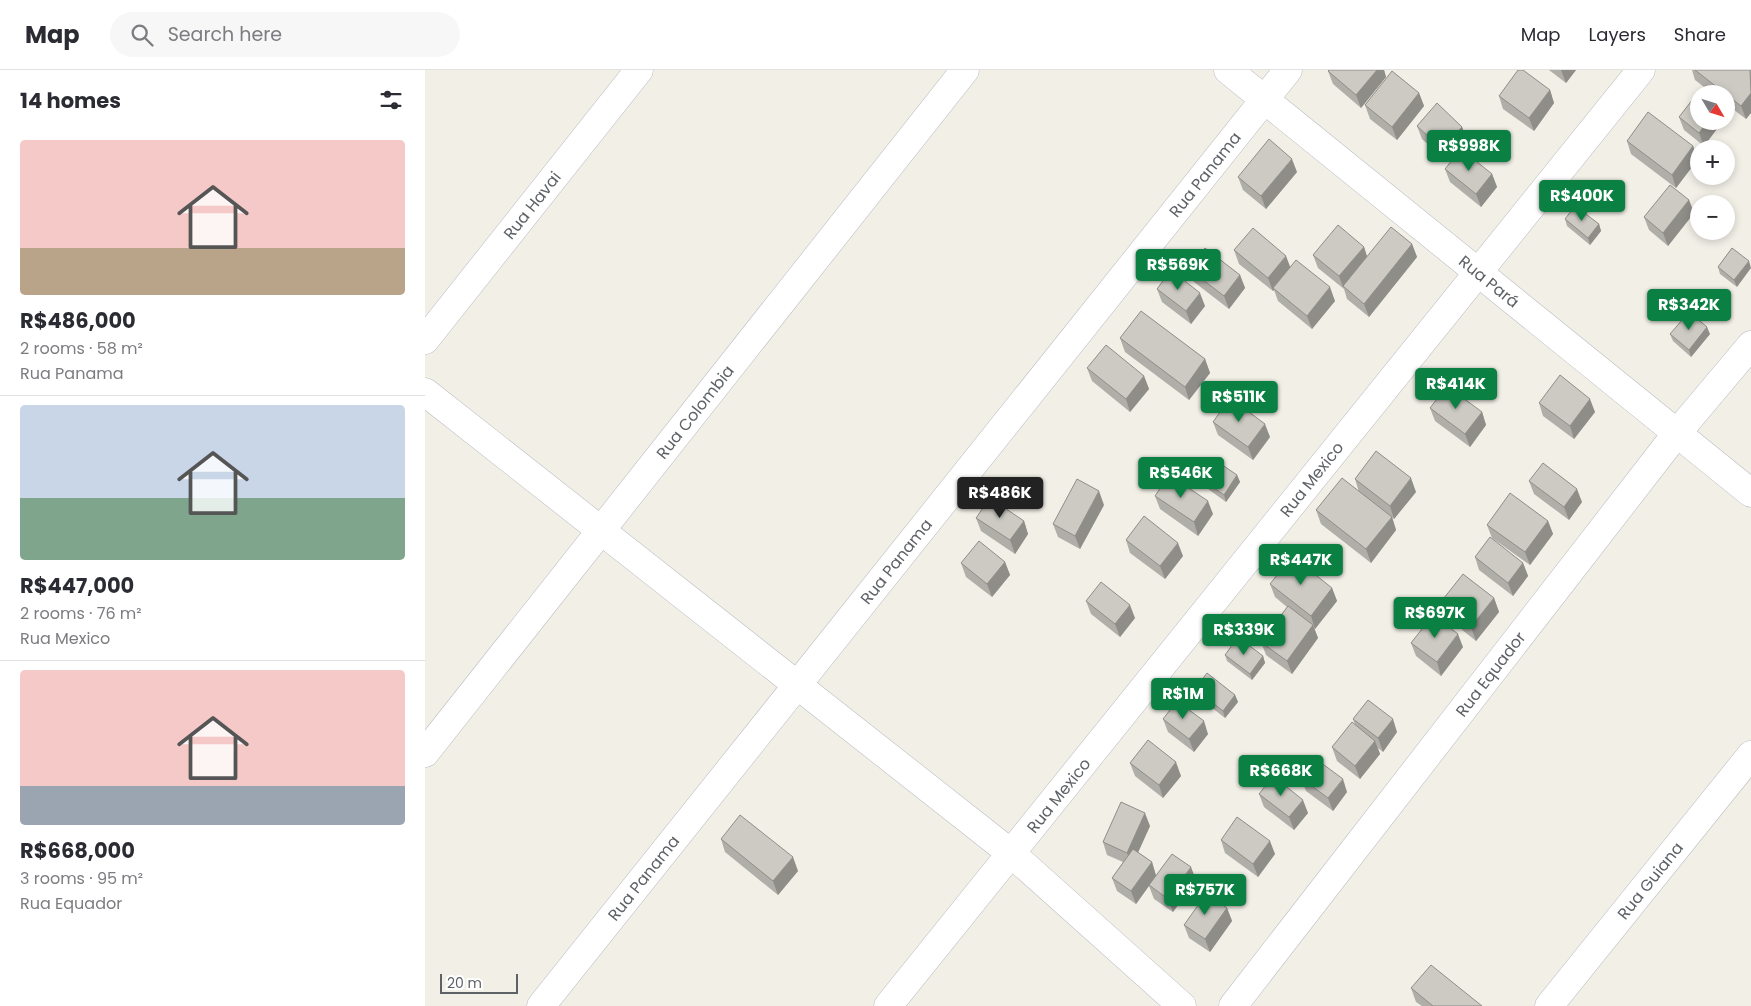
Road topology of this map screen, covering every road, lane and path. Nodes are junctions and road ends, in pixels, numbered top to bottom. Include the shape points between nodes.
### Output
1 (639, 70) edge
2 (965, 70) edge
3 (1228, 70) edge
4 (1288, 70) edge
5 (1641, 70) edge
6 (1265, 100) junction
7 (1477, 271) junction
8 (425, 340) edge
9 (1751, 345) edge
10 (425, 392) edge
11 (1677, 433) junction
12 (1751, 493) edge
13 (601, 530) junction
14 (797, 685) junction
15 (425, 753) edge
16 (1751, 755) edge
17 (1012, 854) junction
18 (541, 1006) edge
19 (888, 1006) edge
20 (1182, 1006) edge
21 (1233, 1006) edge
22 (1549, 1006) edge

1 - 8 street, Rua Havai
2 - 13 street, Rua Colombia
3 - 6 street, Rua Pará
4 - 6 street, Rua Panama
5 - 7 street, Rua Mexico
6 - 7 street, Rua Pará
6 - 14 street, Rua Panama
7 - 11 street, Rua Pará
7 - 17 street, Rua Mexico
9 - 11 street, Rua Equador
10 - 13 street
11 - 12 street, Rua Pará
11 - 21 street, Rua Equador
13 - 14 street
13 - 15 street, Rua Colombia
14 - 17 street
14 - 18 street, Rua Panama
16 - 22 street, Rua Guiana
17 - 19 street, Rua Mexico
17 - 20 street

